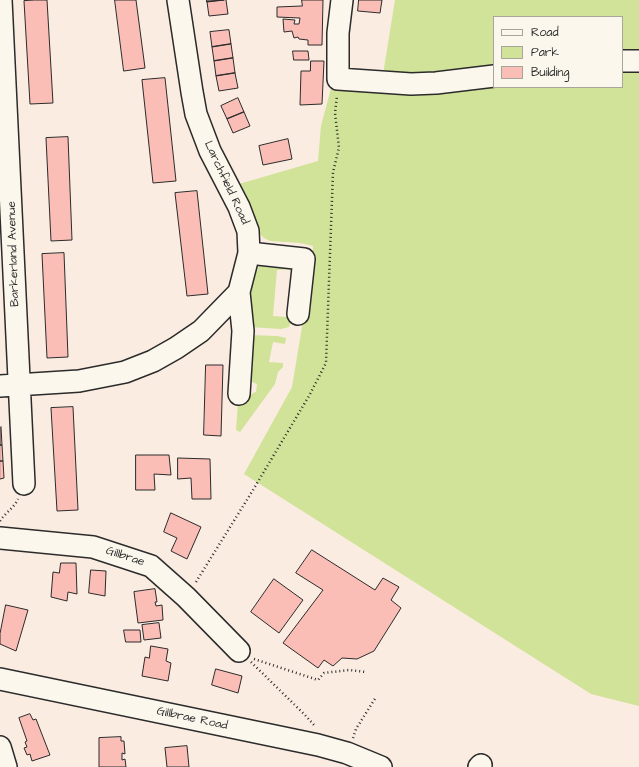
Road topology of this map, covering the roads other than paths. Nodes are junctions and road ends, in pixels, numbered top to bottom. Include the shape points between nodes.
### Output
1 (1, 0) edge
2 (178, 0) edge
3 (342, 0) edge
4 (623, 61) edge
5 (639, 61) edge
6 (493, 76) edge
7 (6, 199) edge
8 (250, 253) junction
9 (239, 292) junction
10 (298, 314) dead end
11 (10, 385) edge
12 (239, 394) dead end
13 (24, 484) road end
14 (0, 538) edge
15 (243, 653) road end
16 (0, 679) edge
17 (0, 747) edge
18 (6, 767) edge
19 (381, 767) edge

1 - 7 street, Barkerland Avenue
2 - 8 street, Larchfield Road via 196,114 210,151 240,207 248,231
3 - 6 street via 338,33 338,79 411,84
4 - 5 street
7 - 11 street, Barkerland Avenue
8 - 9 street, Larchfield Road
8 - 10 street via 304,259
9 - 11 street, Larchfield Road via 201,331 153,361 125,372 79,381
9 - 12 street via 242,331
11 - 13 street, Barkerland Avenue
14 - 15 street, Gillbrae via 93,547 152,566
16 - 19 street, Gillbrae Road via 318,745 347,753
17 - 18 street

